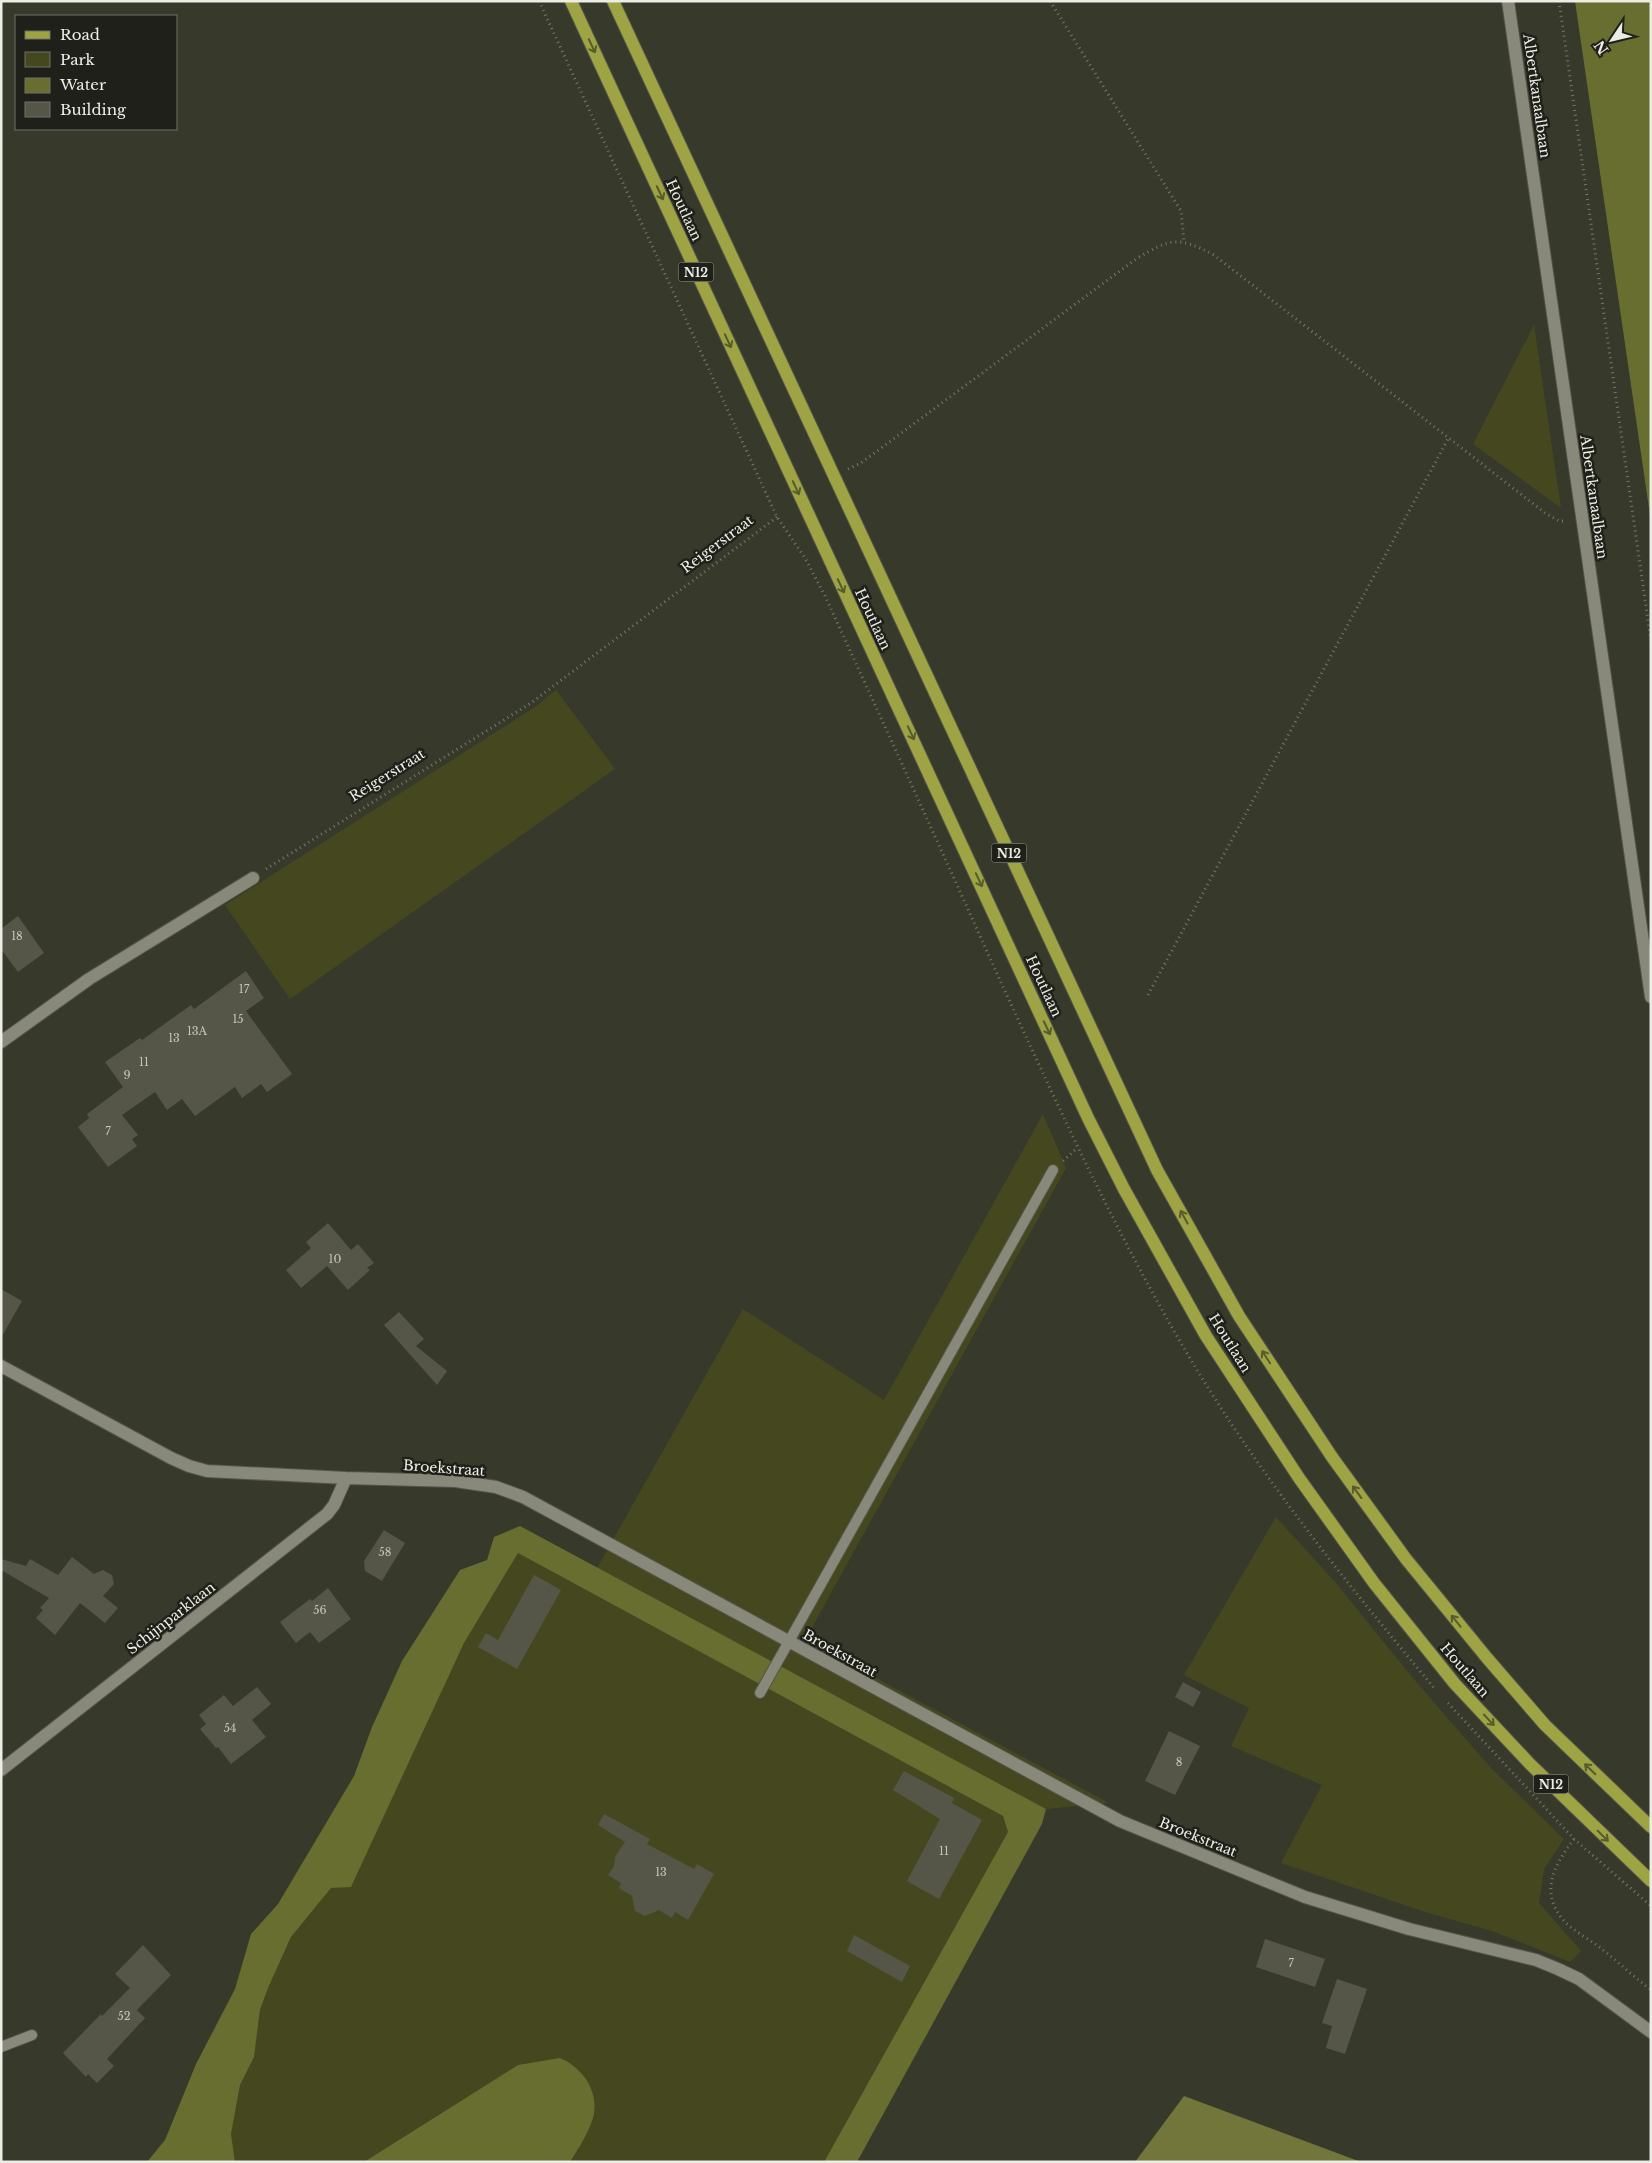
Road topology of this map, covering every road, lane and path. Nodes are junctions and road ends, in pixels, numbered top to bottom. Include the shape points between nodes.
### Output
1 (539, 1) edge
2 (572, 1) edge
3 (613, 1) edge
4 (1050, 1) edge
5 (1508, 1) edge
6 (1559, 1) edge
7 (1184, 241) junction
8 (1448, 437) junction
9 (834, 476) junction
10 (778, 517) junction
11 (1583, 522) junction
12 (1651, 641) edge
13 (253, 878) joint
14 (1148, 995) dead end
15 (1651, 996) edge
16 (1, 1042) edge
17 (1077, 1148) dead end
18 (1054, 1170) dead end
19 (1, 1366) edge
20 (346, 1478) junction
21 (788, 1641) junction
22 (760, 1693) dead end
23 (1441, 1696) dead end
24 (1, 1770) edge
25 (1651, 1827) edge
26 (1574, 1839) junction
27 (1651, 1881) edge
28 (1651, 1906) edge
29 (1651, 1990) edge
30 (1651, 2032) edge
31 (32, 2035) dead end
32 (1, 2047) edge

1 - 10 path
2 -> 27 main road, Houtlaan / N12 via 1088,1118 1206,1336 1310,1494 1374,1583 1455,1684 1530,1764
3 - 9 main road, Houtlaan / N12
4 - 7 path via 1181,211
5 - 11 street, Albertkanaalbaan
6 - 12 path
7 - 8 path via 1214,255
7 - 9 path via 1162,243 1136,260 861,463
8 - 11 path via 1545,513 1559,521
8 - 14 path
25 -> 9 main road, Houtlaan / N12 via 1545,1725 1412,1567 1332,1457 1239,1316 1157,1170
10 - 13 path, Reigerstraat via 531,703
10 - 17 path via 825,596
11 - 15 street, Albertkanaalbaan
13 - 16 street via 89,979
18 - 21 lane
19 - 20 street, Broekstraat via 189,1466 208,1471
20 - 21 street, Broekstraat via 455,1481 496,1487 523,1498
20 - 24 street, Schijnparklaan via 327,1514
21 - 22 lane
21 - 30 street, Broekstraat via 1120,1821 1305,1897 1409,1929 1536,1960 1579,1979
23 - 26 path
26 - 28 path
26 - 29 path via 1559,1859 1551,1880 1551,1897 1558,1913 1568,1925
31 - 32 lane

